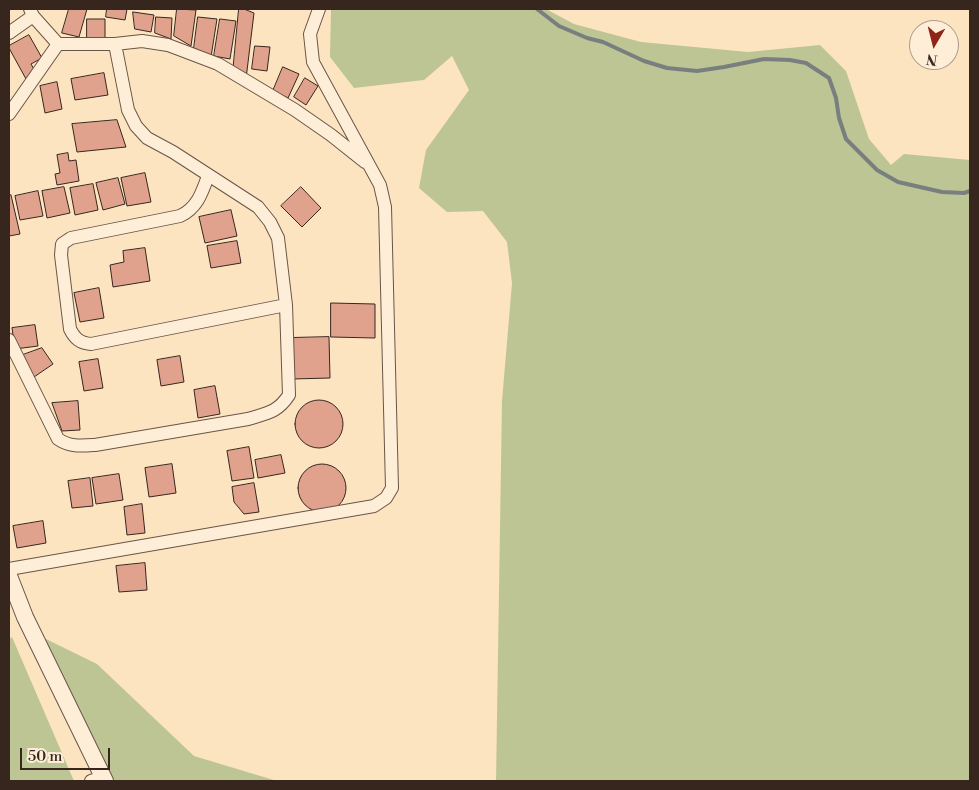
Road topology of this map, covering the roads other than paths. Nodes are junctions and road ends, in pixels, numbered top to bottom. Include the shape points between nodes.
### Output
1 (319, 9) edge
2 (31, 12) edge
3 (9, 33) edge
4 (58, 44) junction
5 (115, 44) junction
6 (9, 114) edge
7 (368, 166) junction
8 (208, 176) junction
9 (286, 305) junction
10 (9, 340) edge
11 (9, 569) edge
12 (9, 576) edge
13 (100, 780) edge

1 - 7 street via 310,34 313,62
2 - 3 street
2 - 4 street
4 - 5 street
4 - 6 street
5 - 7 street via 142,41 168,45 218,64 331,135
5 - 8 street via 128,110 136,126 147,138
7 - 11 street via 380,185 385,207 392,488 386,498 374,506
8 - 9 street via 258,207 270,222 278,238
8 - 9 street via 194,207 180,216 71,238 62,244 70,329 74,336 78,341 91,344
9 - 10 street via 289,395 282,406 248,419 94,445 78,447 58,438
12 - 13 street

